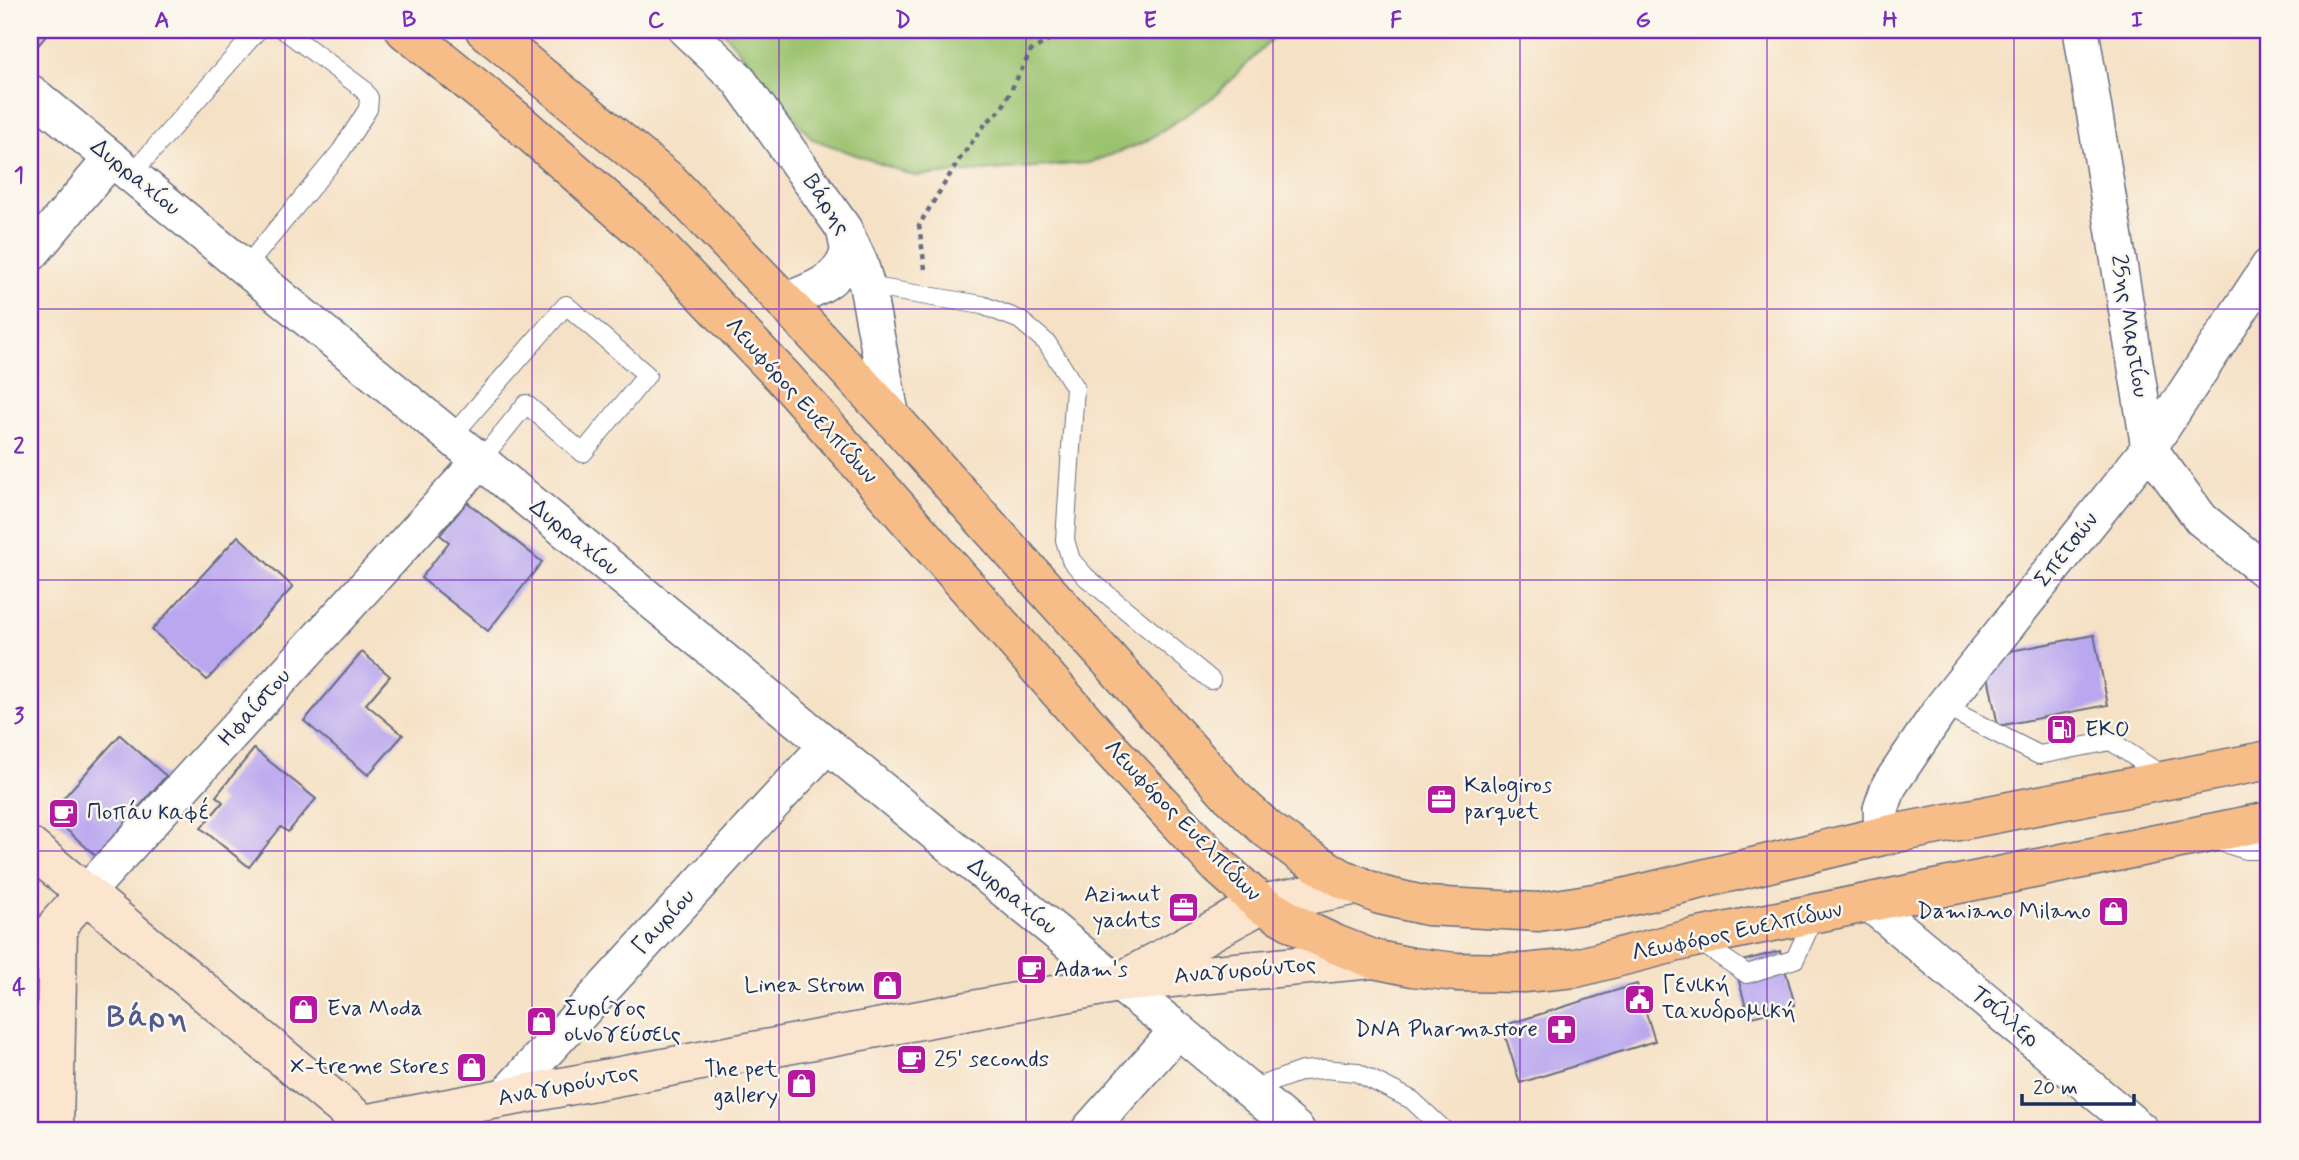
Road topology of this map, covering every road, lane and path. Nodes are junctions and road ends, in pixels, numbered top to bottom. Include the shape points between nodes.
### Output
1 (258, 30) edge
2 (284, 30) edge
3 (405, 30) edge
4 (485, 30) edge
5 (686, 30) edge
6 (1055, 30) edge
7 (2081, 30) edge
8 (30, 92) edge
9 (121, 167) junction
10 (844, 229) junction
11 (30, 255) edge
12 (2269, 266) edge
13 (245, 268) junction
14 (867, 286) junction
15 (928, 296) junction
16 (784, 300) junction
17 (892, 418) junction
18 (450, 437) junction
19 (2148, 448) junction
20 (480, 461) junction
21 (2269, 574) edge
22 (1211, 680) dead end
23 (1943, 706) junction
24 (827, 745) junction
25 (2269, 760) edge
26 (2169, 779) junction
27 (2269, 821) edge
28 (2201, 835) junction
29 (1882, 836) junction
30 (30, 847) edge
31 (2269, 850) edge
32 (1358, 885) junction
33 (86, 893) junction
34 (1868, 903) junction
35 (1261, 904) junction
36 (58, 924) junction
37 (30, 955) edge
38 (1373, 959) junction
39 (1118, 983) junction
40 (1178, 1030) junction
41 (1249, 1090) junction
42 (502, 1098) junction
43 (365, 1128) edge
44 (54, 1130) edge
45 (1089, 1130) edge
46 (1297, 1130) edge
47 (1444, 1130) edge
48 (2141, 1130) edge

1 - 9 lane
2 - 13 lane via 363,89 368,109 341,151
3 - 35 main road, Λεωφόρος Ευελπίδων via 646,235 785,379 1109,747
4 - 16 main road via 669,181
5 - 10 street, Βάρης via 738,79
6 - 15 path via 1031,51 1001,110 959,160 919,225
7 - 19 street, 25ης Μαρτίου
8 - 9 street, Δυρραχίου
9 - 11 street
9 - 13 street, Δυρραχίου
10 - 14 street, Βάρης
10 - 16 street via 848,251 839,270 819,288
12 - 19 street, Σπετσών
13 - 18 street, Δυρραχίου
14 - 15 lane
14 - 17 street, Βάρης
15 - 22 lane via 982,305 1020,320 1047,343 1075,387 1065,540 1071,560
16 - 17 main road
17 - 32 main road via 1231,796 1303,855
18 - 20 street, Δυρραχίου
18 - 20 lane via 566,304 647,375 583,453 526,404
19 - 21 street, 25ης Μαρτίου via 2201,519
19 - 23 street, Σπετσών
20 - 24 street, Δυρραχίου
20 - 33 street, Ηφαίστου
23 - 26 lane via 2039,755 2111,741
23 - 29 street, Σπετσών via 1889,786 1881,809
24 - 39 street, Δυρραχίου
24 - 42 street, Γαυρίου
25 - 26 main road
26 - 29 main road
27 - 28 main road, Λεωφόρος Ευελπίδων
28 - 31 lane via 2246,850
28 - 34 main road, Λεωφόρος Ευελπίδων
29 - 32 main road via 1619,899 1538,912 1427,906
30 - 33 main road, Αναγυρούντος
32 - 35 main road, Αναγυρούντος
33 - 36 main road, Ηφαίστου
33 - 43 main road, Αναγυρούντος
34 - 38 main road, Λεωφόρος Ευελπίδων via 1694,938 1576,968 1456,972
34 - 48 street, Τσίλλερ
35 - 38 main road, Λεωφόρος Ευελπίδων via 1311,933
35 - 39 main road, Αναγυρούντος
36 - 37 street, Ηφαίστου
36 - 44 main road
38 - 39 main road, Αναγυρούντος
39 - 40 street, Δυρραχίου
39 - 42 main road, Αναγυρούντος
40 - 41 street, Δυρραχίου
40 - 45 street
41 - 46 street, Δυρραχίου
41 - 47 lane via 1302,1071 1356,1072 1412,1100
42 - 43 main road, Αναγυρούντος

